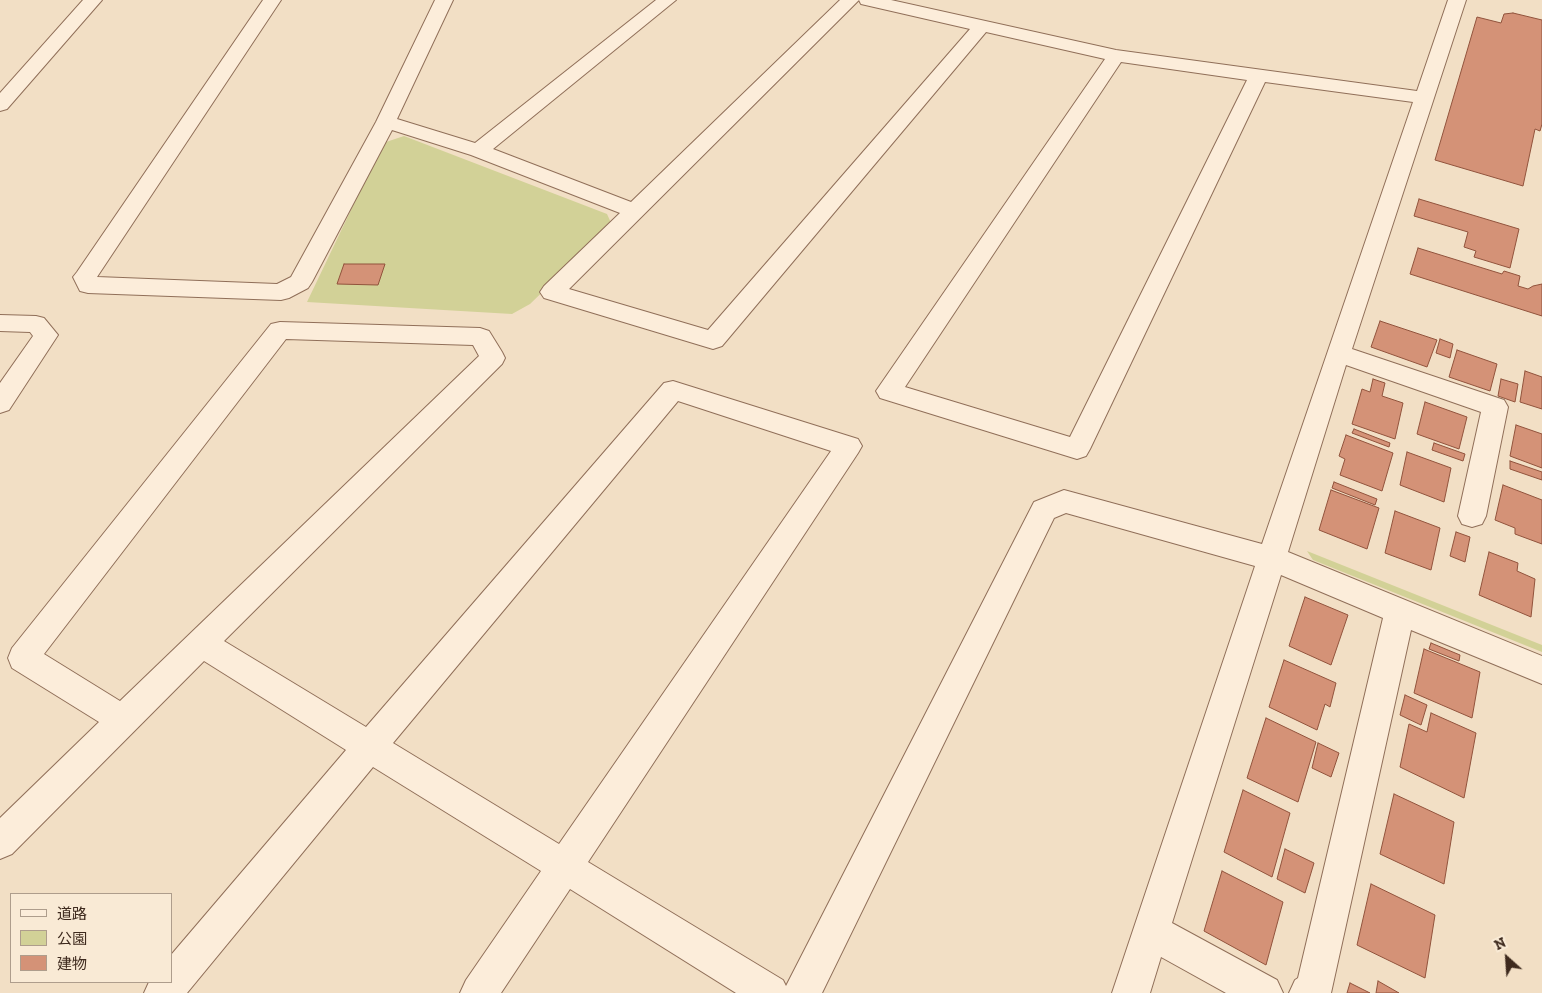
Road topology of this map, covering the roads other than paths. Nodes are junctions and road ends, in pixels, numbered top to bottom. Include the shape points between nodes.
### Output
1 (93, 0) edge
2 (272, 0) edge
3 (444, 0) edge
4 (667, 0) edge
5 (850, 0) edge
6 (867, 0) edge
7 (1457, 0) edge
8 (981, 27) junction
9 (1116, 56) junction
10 (1258, 77) junction
11 (1423, 98) junction
12 (0, 105) edge
13 (386, 122) junction
14 (478, 151) junction
15 (636, 211) junction
16 (0, 323) edge
17 (1338, 353) junction
18 (0, 403) edge
19 (1472, 516) dead end
20 (1273, 559) junction
21 (1400, 611) junction
22 (202, 644) junction
23 (1542, 670) edge
24 (124, 720) junction
25 (369, 747) junction
26 (0, 842) edge
27 (563, 866) junction
28 (1150, 932) junction
29 (172, 981) edge
30 (170, 983) edge
31 (162, 993) edge
32 (478, 993) edge
33 (770, 993) edge
34 (802, 993) edge
35 (1131, 993) edge
36 (1264, 993) edge
37 (1308, 993) edge

1 - 12 street
2 - 13 street via 85,276 88,285 281,292 300,282
3 - 13 street
4 - 14 street
5 - 15 street
6 - 8 street
7 - 11 street
8 - 9 street
8 - 15 street via 713,340 552,292
9 - 10 street
9 - 10 street via 889,391 1076,449
10 - 11 street
11 - 17 street
13 - 14 street
14 - 15 street
16 - 18 street via 36,324 46,336
17 - 19 street via 1495,407
17 - 20 street
20 - 21 street
20 - 28 street
20 - 34 street via 1064,501 1044,510
21 - 23 street
21 - 37 street via 1314,989
22 - 24 street
22 - 24 street via 493,358 480,337 280,330 23,658
22 - 25 street
24 - 26 street
25 - 27 street
25 - 27 street via 673,390 849,446
25 - 29 street
27 - 32 street
27 - 33 street
28 - 35 street
28 - 36 street
30 - 31 street

